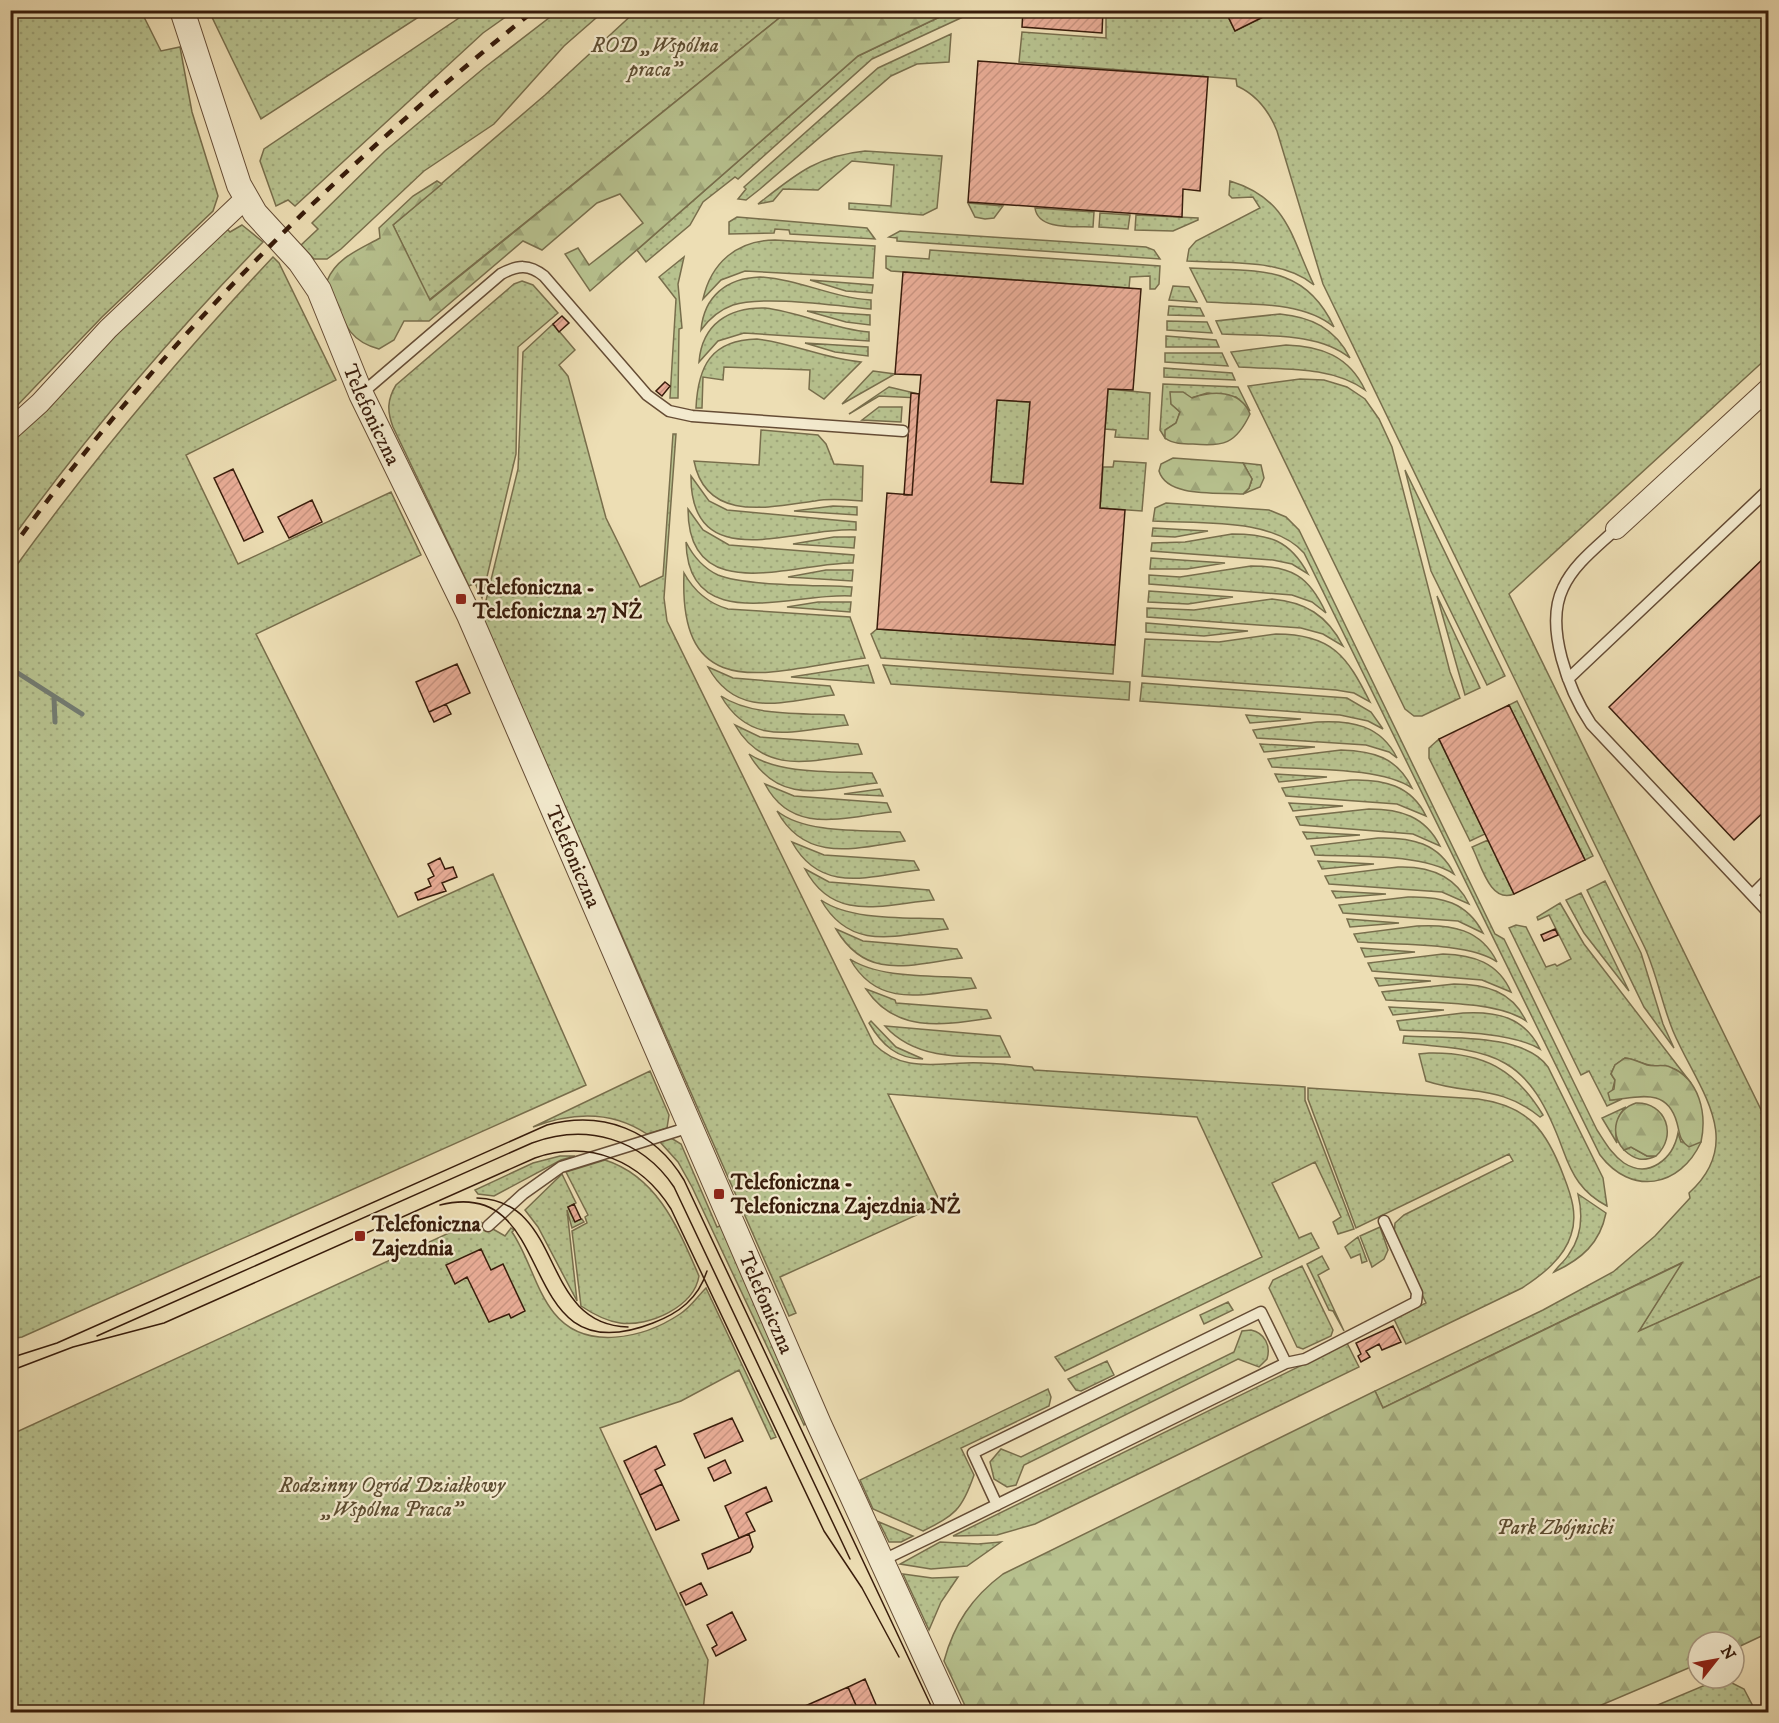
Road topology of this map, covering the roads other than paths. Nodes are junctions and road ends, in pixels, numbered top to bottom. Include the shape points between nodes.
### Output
1 (182, 10) edge
2 (246, 198) junction
3 (1768, 389) edge
4 (361, 394) junction
5 (10, 430) edge
6 (903, 431) dead end
7 (1768, 490) edge
8 (1616, 529) joint
9 (1568, 679) junction
10 (1768, 879) edge
11 (1752, 895) junction
12 (1768, 912) edge
13 (690, 1126) junction
14 (1384, 1221) dead end
15 (488, 1226) dead end
16 (1286, 1363) junction
17 (997, 1505) junction
18 (880, 1561) junction
19 (951, 1713) edge

1 - 2 street, Telefoniczna
2 - 4 street, Telefoniczna via 265,226 300,261 319,290
2 - 5 street via 108,329 40,404
3 - 8 street
4 - 6 lane via 501,274 525,266 544,276 647,395 669,411 696,417
4 - 13 street, Telefoniczna via 465,607
7 - 9 lane
8 - 9 lane via 1574,570 1562,589 1557,613 1559,645
9 - 11 lane via 1591,724
10 - 11 lane
11 - 12 lane
13 - 15 lane via 561,1167
13 - 18 street, Telefoniczna
14 - 16 lane via 1417,1293 1416,1302 1305,1359
16 - 17 lane
16 - 17 lane via 1261,1312 983,1448 973,1453
17 - 18 lane
18 - 19 street, Telefoniczna

